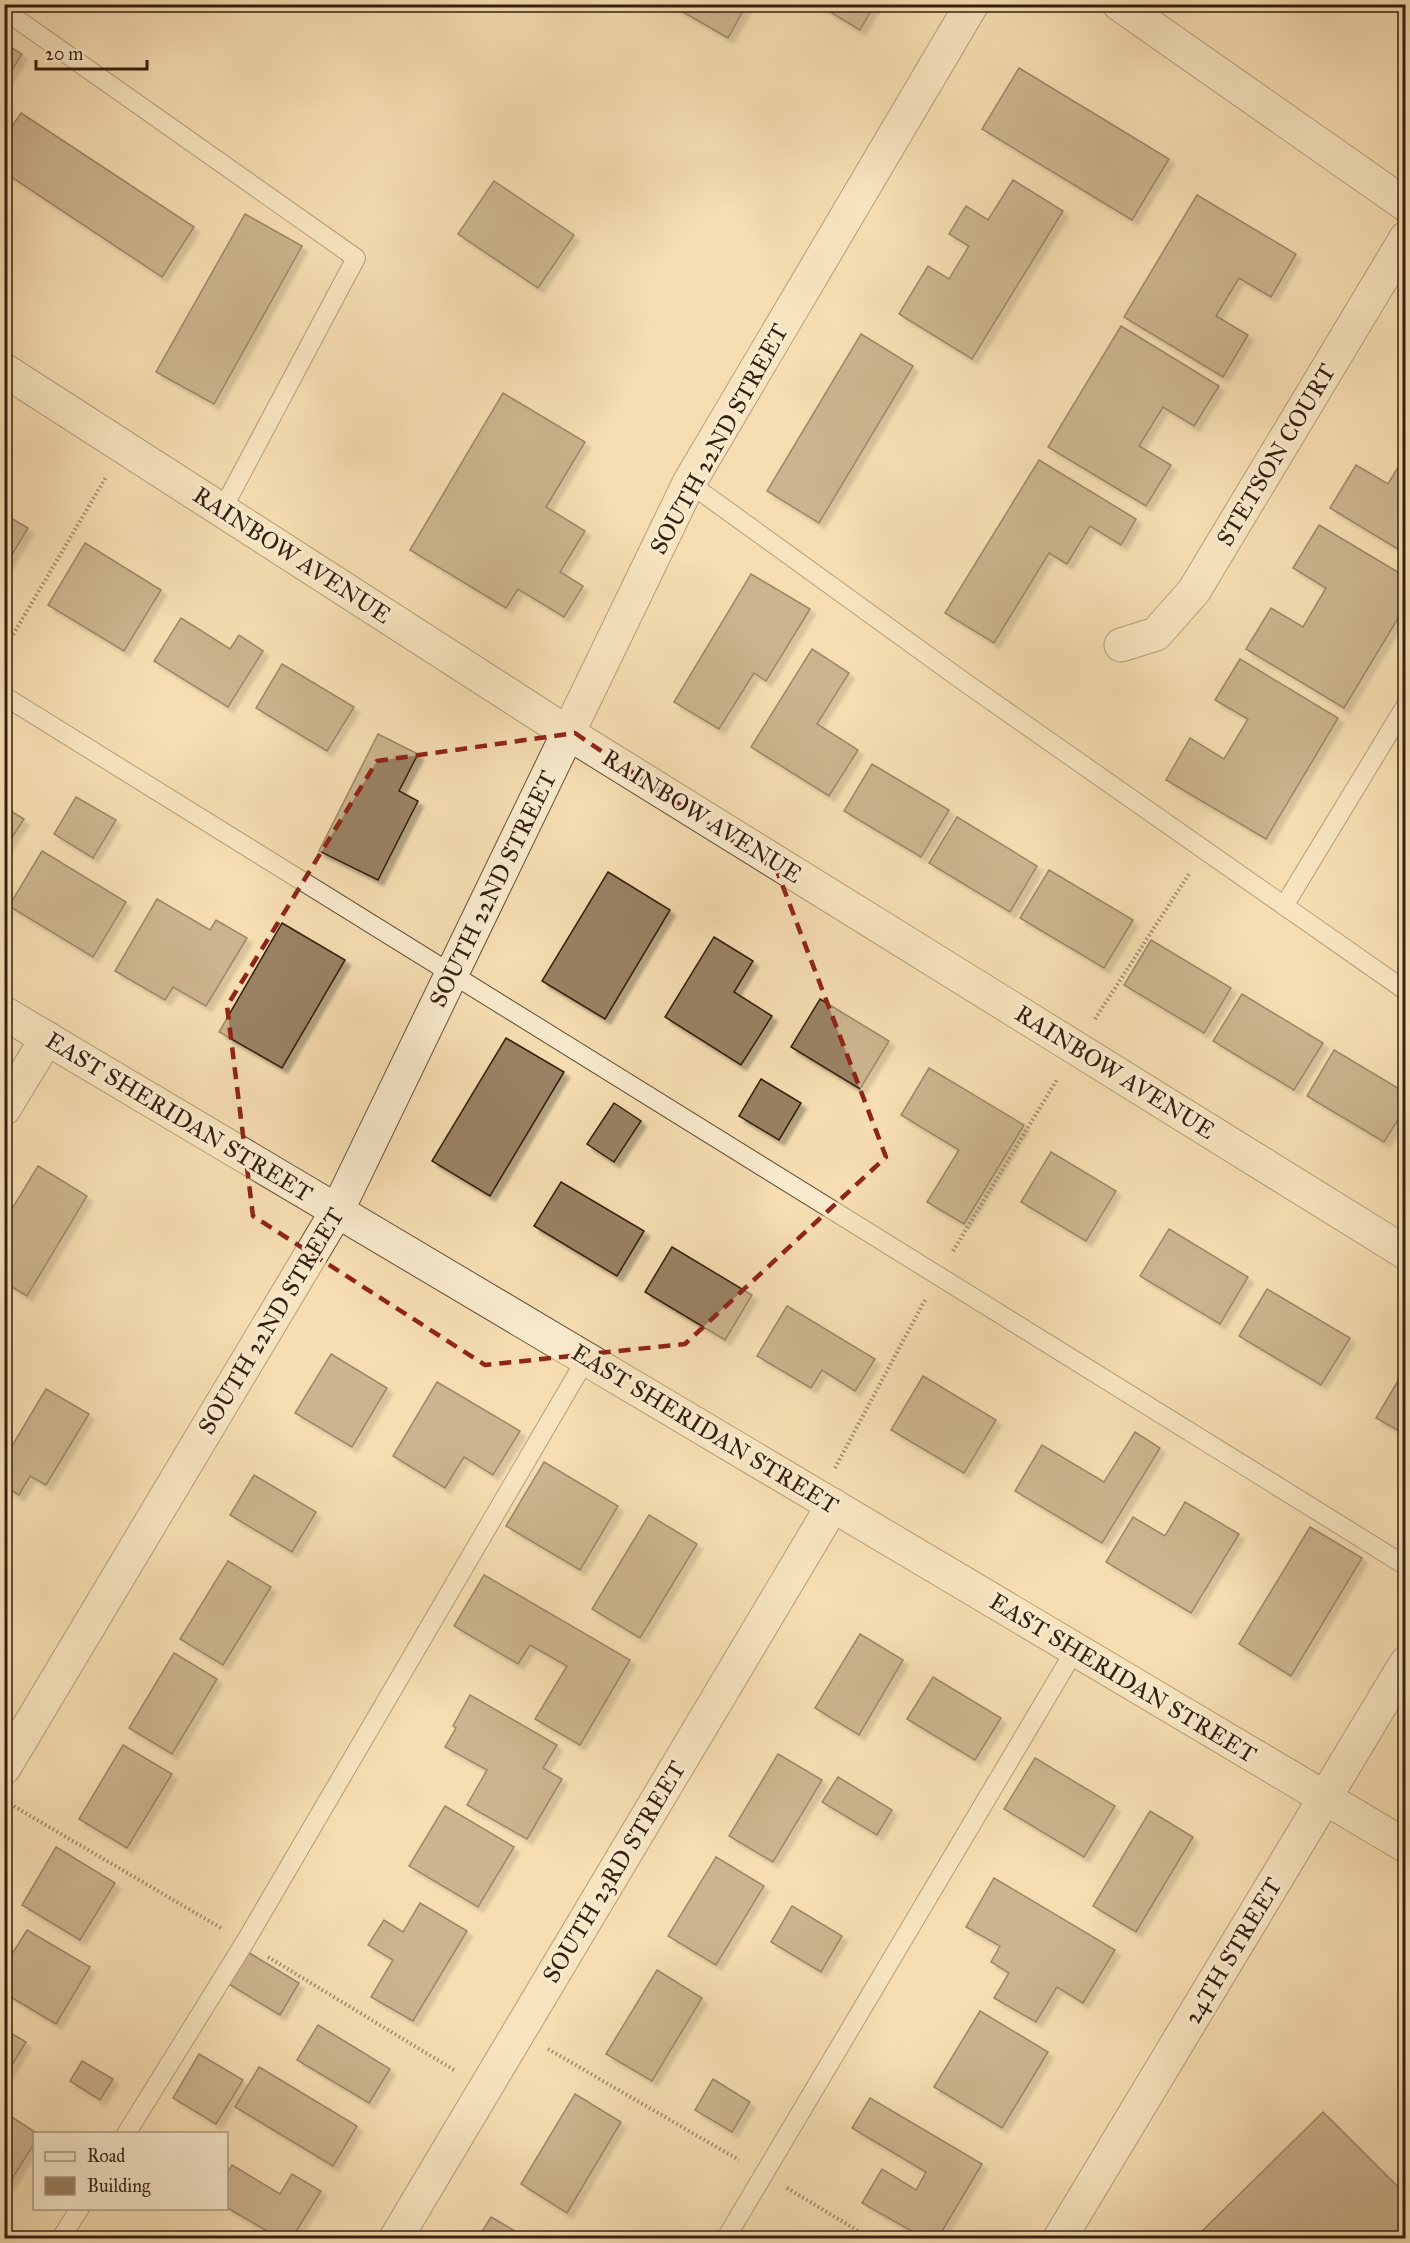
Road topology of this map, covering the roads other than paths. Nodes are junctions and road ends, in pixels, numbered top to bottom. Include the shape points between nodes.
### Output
1 (972, 4) edge
2 (1119, 4) edge
3 (4, 10) edge
4 (1406, 205) edge
5 (1406, 238) edge
6 (4, 370) edge
7 (688, 483) junction
8 (222, 510) junction
9 (1121, 645) dead end
10 (4, 696) edge
11 (1406, 705) edge
12 (568, 733) junction
13 (1284, 906) junction
14 (451, 974) junction
15 (1406, 991) edge
16 (4, 1013) edge
17 (47, 1038) junction
18 (4, 1109) edge
19 (337, 1210) junction
20 (1406, 1253) edge
21 (586, 1359) junction
22 (826, 1501) junction
23 (1406, 1566) edge
24 (1075, 1650) junction
25 (1406, 1663) edge
26 (4, 1768) edge
27 (1325, 1797) junction
28 (1406, 1846) edge
29 (127, 2132) edge
30 (79, 2210) edge
31 (61, 2238) edge
32 (396, 2238) edge
33 (726, 2238) edge
34 (1060, 2238) edge

1 - 7 street, SOUTH 22ND STREET
2 - 4 street
3 - 8 lane via 356,258
5 - 9 street, STETSON COURT via 1194,591 1156,634
6 - 8 street, RAINBOW AVENUE
7 - 12 street, SOUTH 22ND STREET
7 - 13 lane
8 - 12 street, RAINBOW AVENUE
10 - 14 lane
11 - 13 lane
12 - 14 street, SOUTH 22ND STREET
12 - 20 street, RAINBOW AVENUE
13 - 15 lane
14 - 19 street, SOUTH 22ND STREET
14 - 23 lane
16 - 17 street, EAST SHERIDAN STREET
17 - 18 street
17 - 19 street, EAST SHERIDAN STREET
19 - 21 street, EAST SHERIDAN STREET
19 - 26 street, SOUTH 22ND STREET
21 - 22 street, EAST SHERIDAN STREET
21 - 29 lane via 245,1942
22 - 24 street, EAST SHERIDAN STREET
22 - 32 street, SOUTH 23RD STREET
24 - 27 street, EAST SHERIDAN STREET
24 - 33 lane
25 - 27 street, 24TH STREET
27 - 28 street, EAST SHERIDAN STREET
27 - 34 street, 24TH STREET
30 - 31 lane

